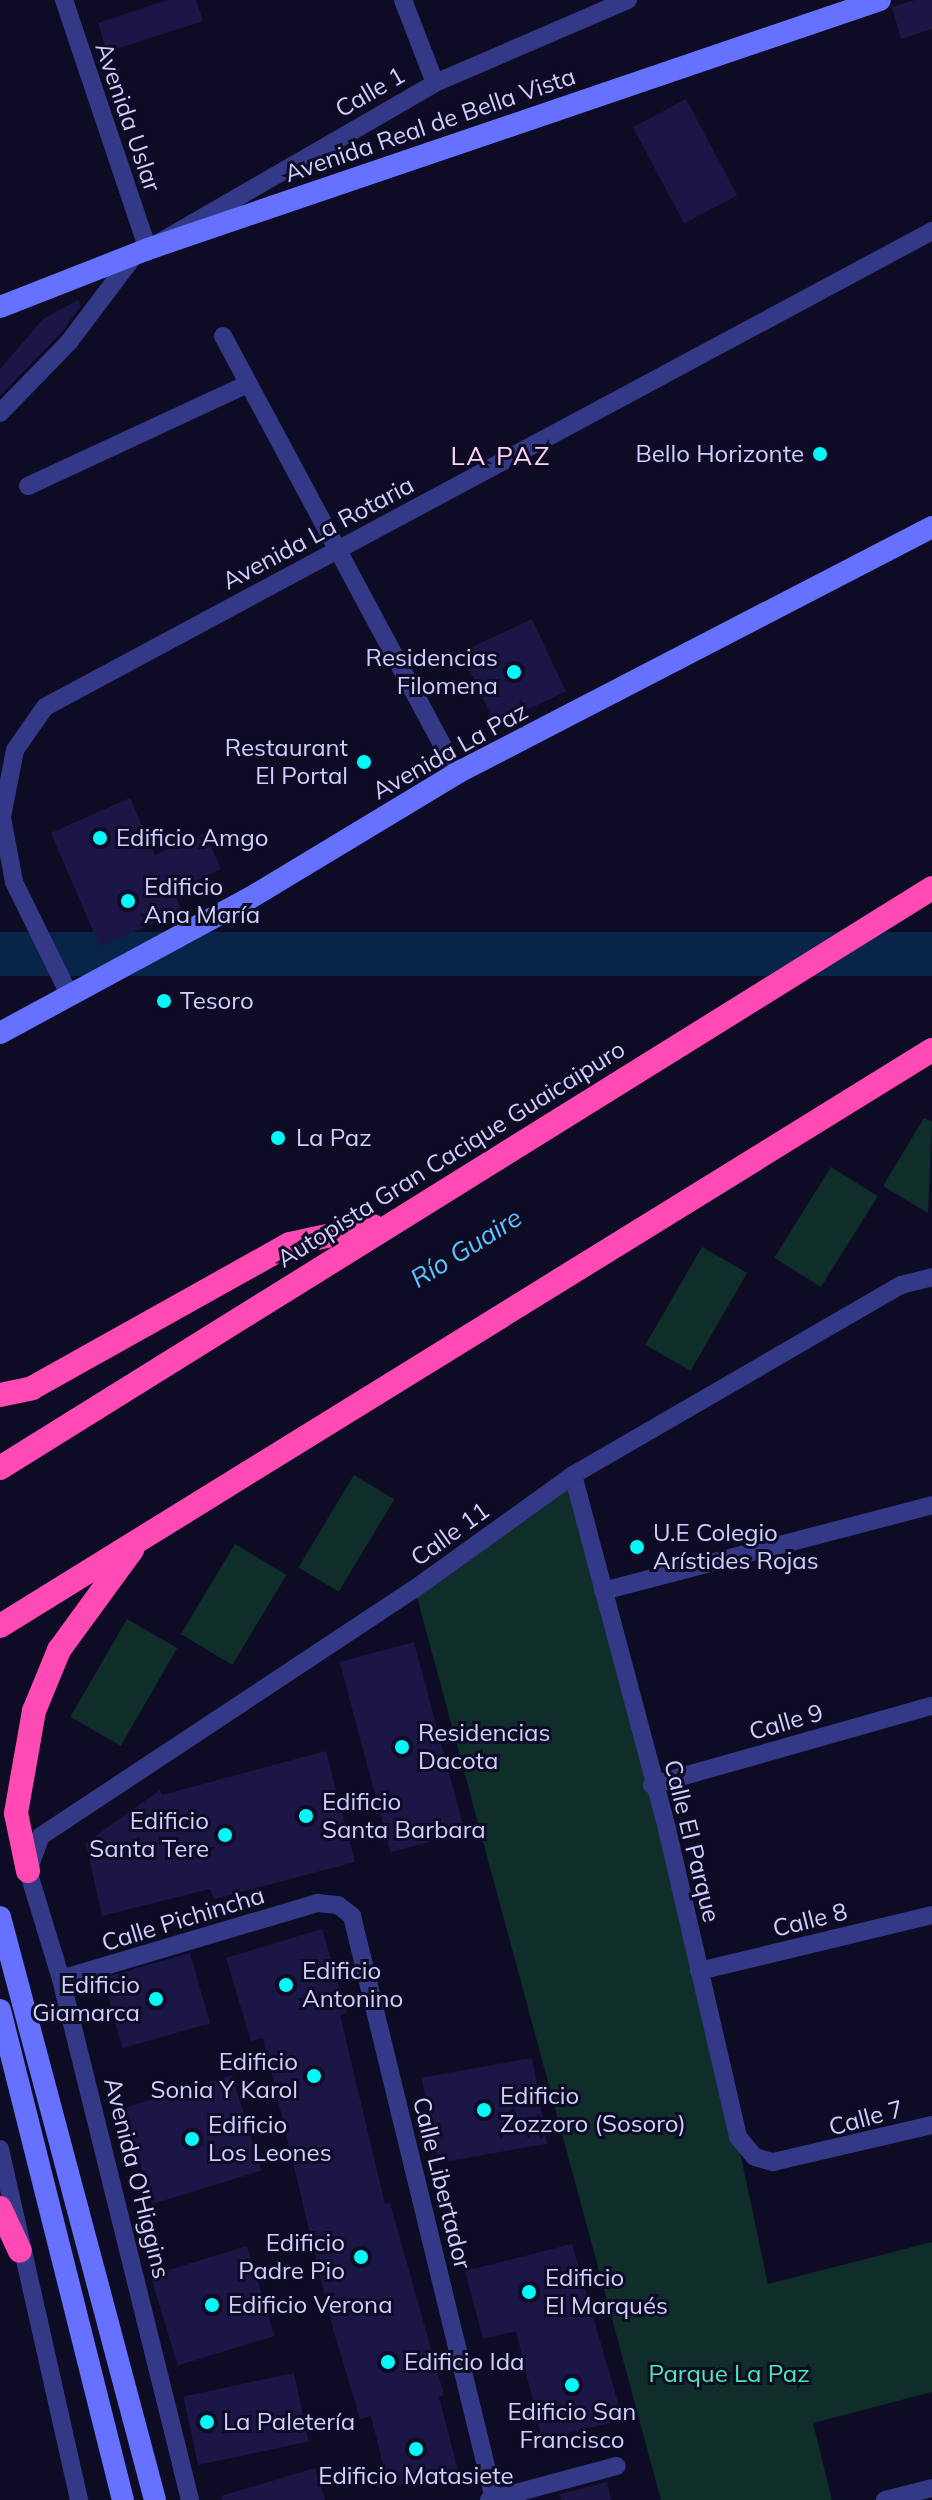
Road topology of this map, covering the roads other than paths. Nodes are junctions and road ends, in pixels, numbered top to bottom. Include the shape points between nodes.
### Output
1 (403, 0) edge
2 (628, 0) edge
3 (880, 0) edge
4 (66, 1) edge
5 (435, 83) junction
6 (932, 231) edge
7 (140, 253) junction
8 (0, 307) edge
9 (223, 336) dead end
10 (246, 385) junction
11 (0, 413) edge
12 (28, 486) dead end
13 (932, 527) edge
14 (336, 551) junction
15 (457, 773) junction
16 (932, 888) edge
17 (69, 994) junction
18 (0, 1033) edge
19 (925, 1056) edge
20 (391, 1222) junction
21 (932, 1277) edge
22 (0, 1395) edge
23 (0, 1468) edge
24 (573, 1475) junction
25 (932, 1505) edge
26 (144, 1535) junction
27 (603, 1591) junction
28 (0, 1626) edge
29 (932, 1706) edge
30 (652, 1785) junction
31 (28, 1871) junction
32 (318, 1903) joint
33 (932, 1915) edge
34 (0, 1917) edge
35 (699, 1971) junction
36 (61, 1979) junction
37 (0, 2010) edge
38 (932, 2125) edge
39 (0, 2149) edge
40 (812, 2158) joint
41 (0, 2208) edge
42 (20, 2251) junction
43 (617, 2466) dead end
44 (932, 2488) edge
45 (492, 2499) edge
46 (79, 2500) edge
47 (123, 2500) edge
48 (155, 2500) edge
49 (190, 2500) edge
50 (885, 2500) edge

1 - 5 street
2 - 5 street, Calle 1
3 - 7 main road, Avenida Real de Bella Vista
4 - 7 street, Avenida Uslar
5 - 7 street, Calle 1
6 - 14 street, Avenida La Rotaria
7 - 8 main road, Avenida Real de Bella Vista
7 - 11 street via 69,342
9 - 10 street
10 - 12 street
10 - 14 street
13 - 15 main road, Avenida La Paz
14 - 15 street
14 - 17 street, Avenida La Rotaria via 62,695 28,725 5,783 6,857 22,904
15 - 17 main road, Avenida La Paz via 250,898
16 - 20 highway, Autopista Gran Cacique Guaicaipuro
17 - 18 main road, Avenida La Paz
19 - 26 highway
20 - 22 highway via 290,1244 32,1388
20 - 23 highway, Autopista Gran Cacique Guaicaipuro
21 - 24 street, Calle 11 via 901,1285
24 - 27 street, Calle El Parque
24 - 31 street, Calle 11 via 413,1590 52,1825
25 - 27 street
26 - 28 highway
26 - 31 highway via 72,1629 39,1694 16,1813
27 - 30 street, Calle El Parque
29 - 30 street, Calle 9
30 - 35 street, Calle El Parque
31 - 36 street, Avenida O'Higgins
32 - 36 street, Calle Pichincha
32 - 45 street, Calle Libertador via 338,1905 352,1916
33 - 35 street, Calle 8
34 - 48 main road
35 - 40 street, Calle El Parque via 738,2137 755,2157 773,2162
36 - 49 street, Avenida O'Higgins
37 - 47 main road
38 - 40 street, Calle 7
39 - 42 street
41 - 42 highway
42 - 46 street
43 - 45 street
44 - 50 street

